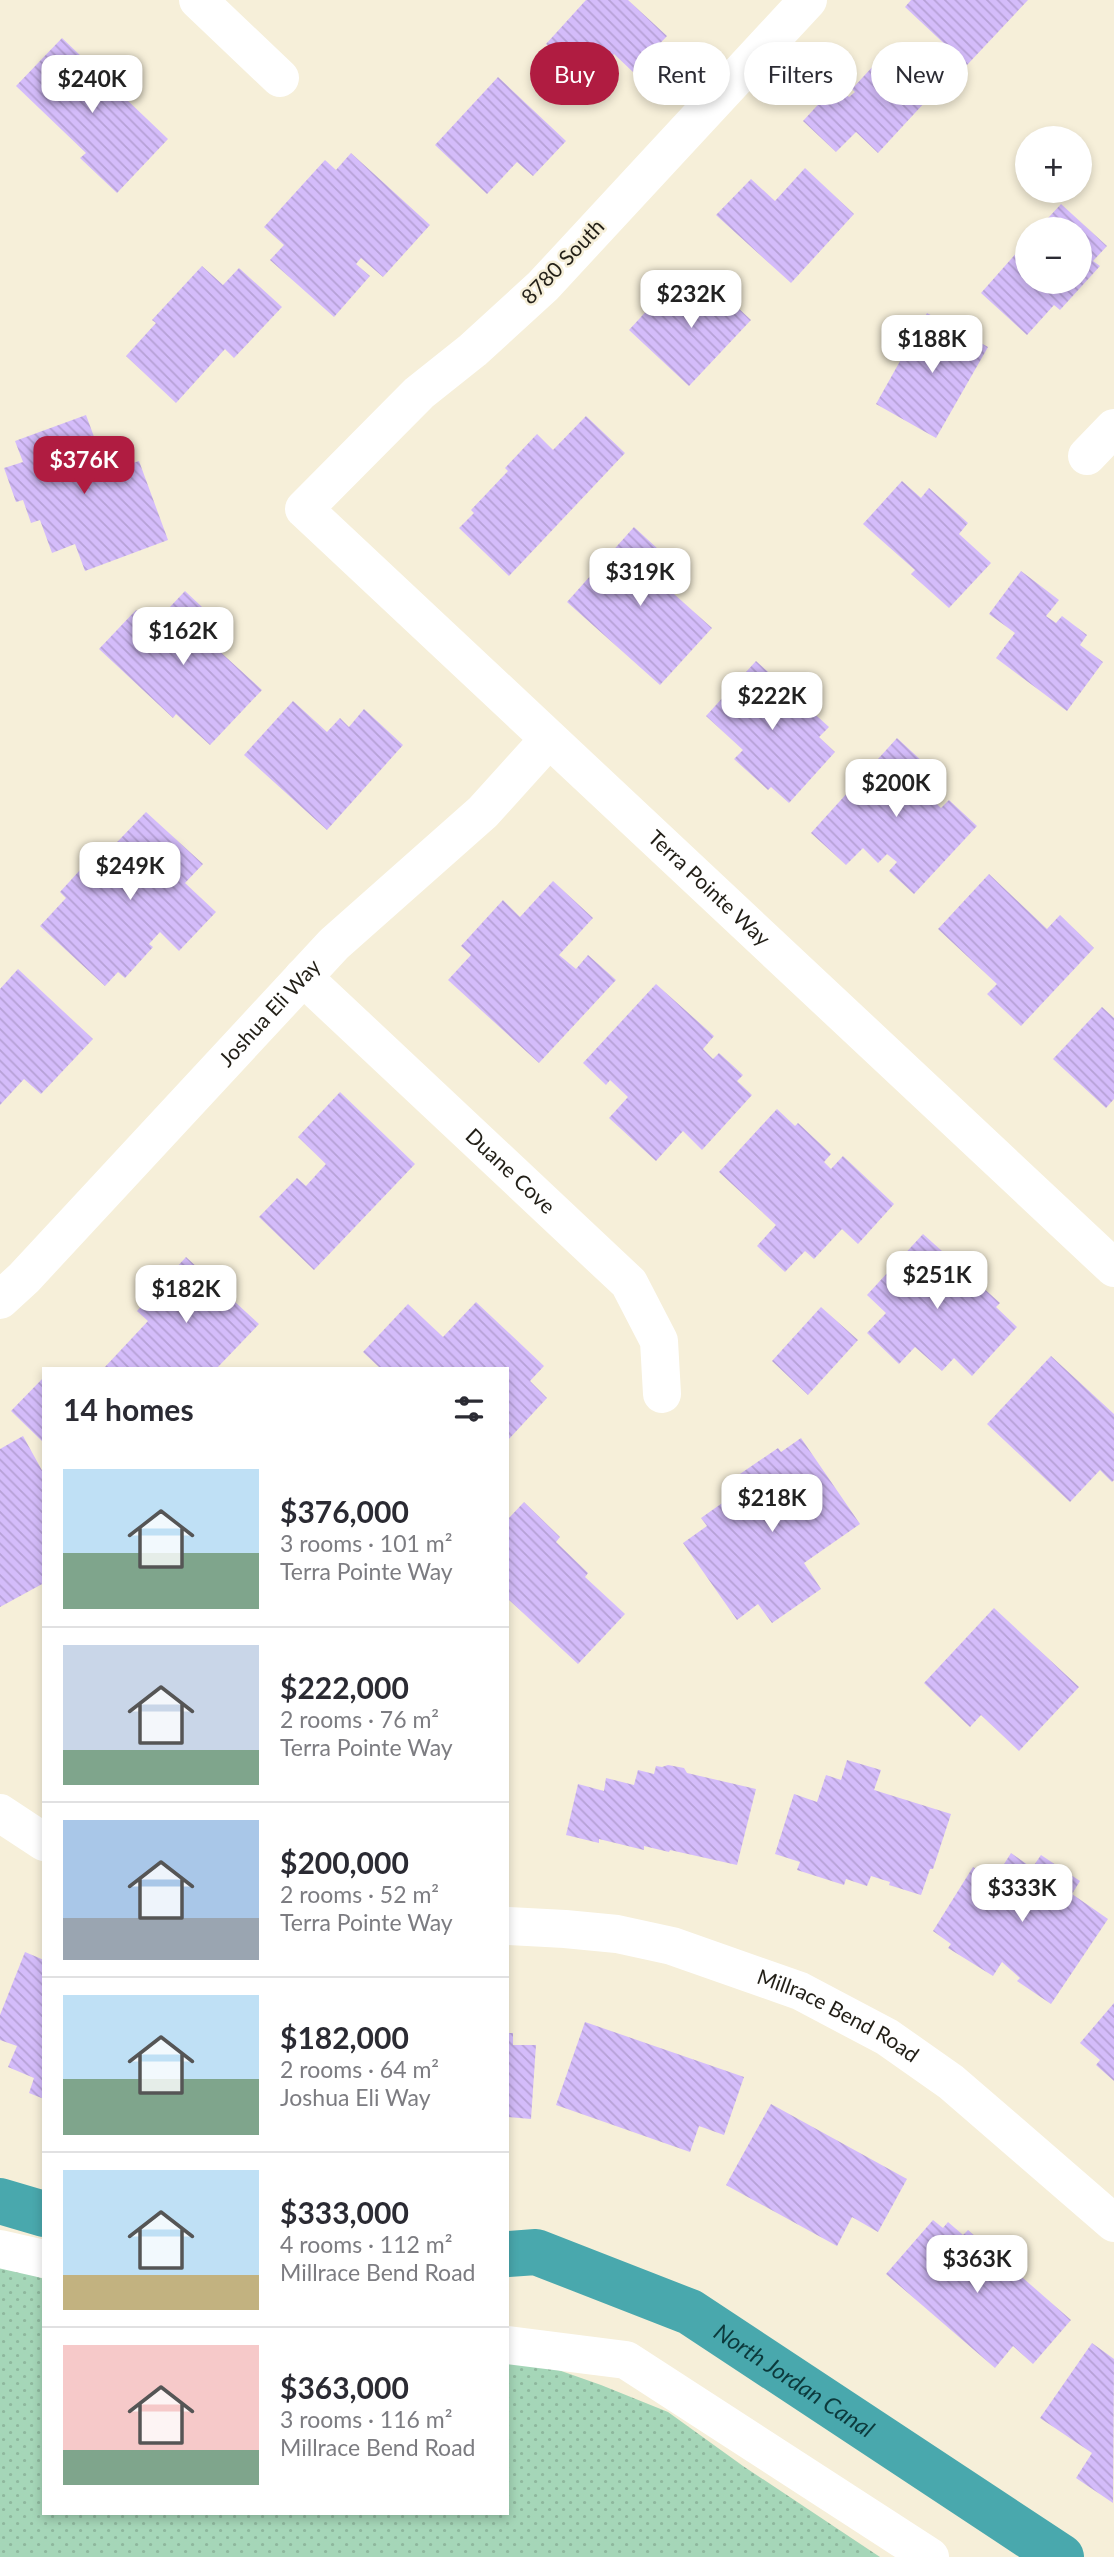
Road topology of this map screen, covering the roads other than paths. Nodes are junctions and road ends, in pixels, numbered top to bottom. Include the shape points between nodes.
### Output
1 (198, 0) edge
2 (808, 0) edge
3 (280, 78) dead end
4 (1114, 428) edge
5 (1087, 456) dead end
6 (304, 509) joint
7 (549, 739) junction
8 (303, 977) junction
9 (1114, 1268) edge
10 (0, 1300) edge
11 (662, 1394) dead end
12 (0, 1813) edge
13 (42, 1841) edge
14 (509, 1926) edge
15 (1114, 2222) edge
16 (0, 2249) edge
17 (42, 2259) edge
18 (509, 2345) edge
19 (930, 2557) edge

1 - 3 street
2 - 6 street, 8780 South via 543,286 419,393
4 - 5 street
6 - 7 street, Terra Pointe Way
7 - 8 street, Joshua Eli Way via 483,812
7 - 9 street, Terra Pointe Way
8 - 10 street, Joshua Eli Way
8 - 11 street, Duane Cove via 629,1283 660,1340
12 - 13 street
14 - 15 street, Millrace Bend Road via 617,1934 673,1946 800,1991 920,2059
16 - 17 street
18 - 19 street via 625,2360

